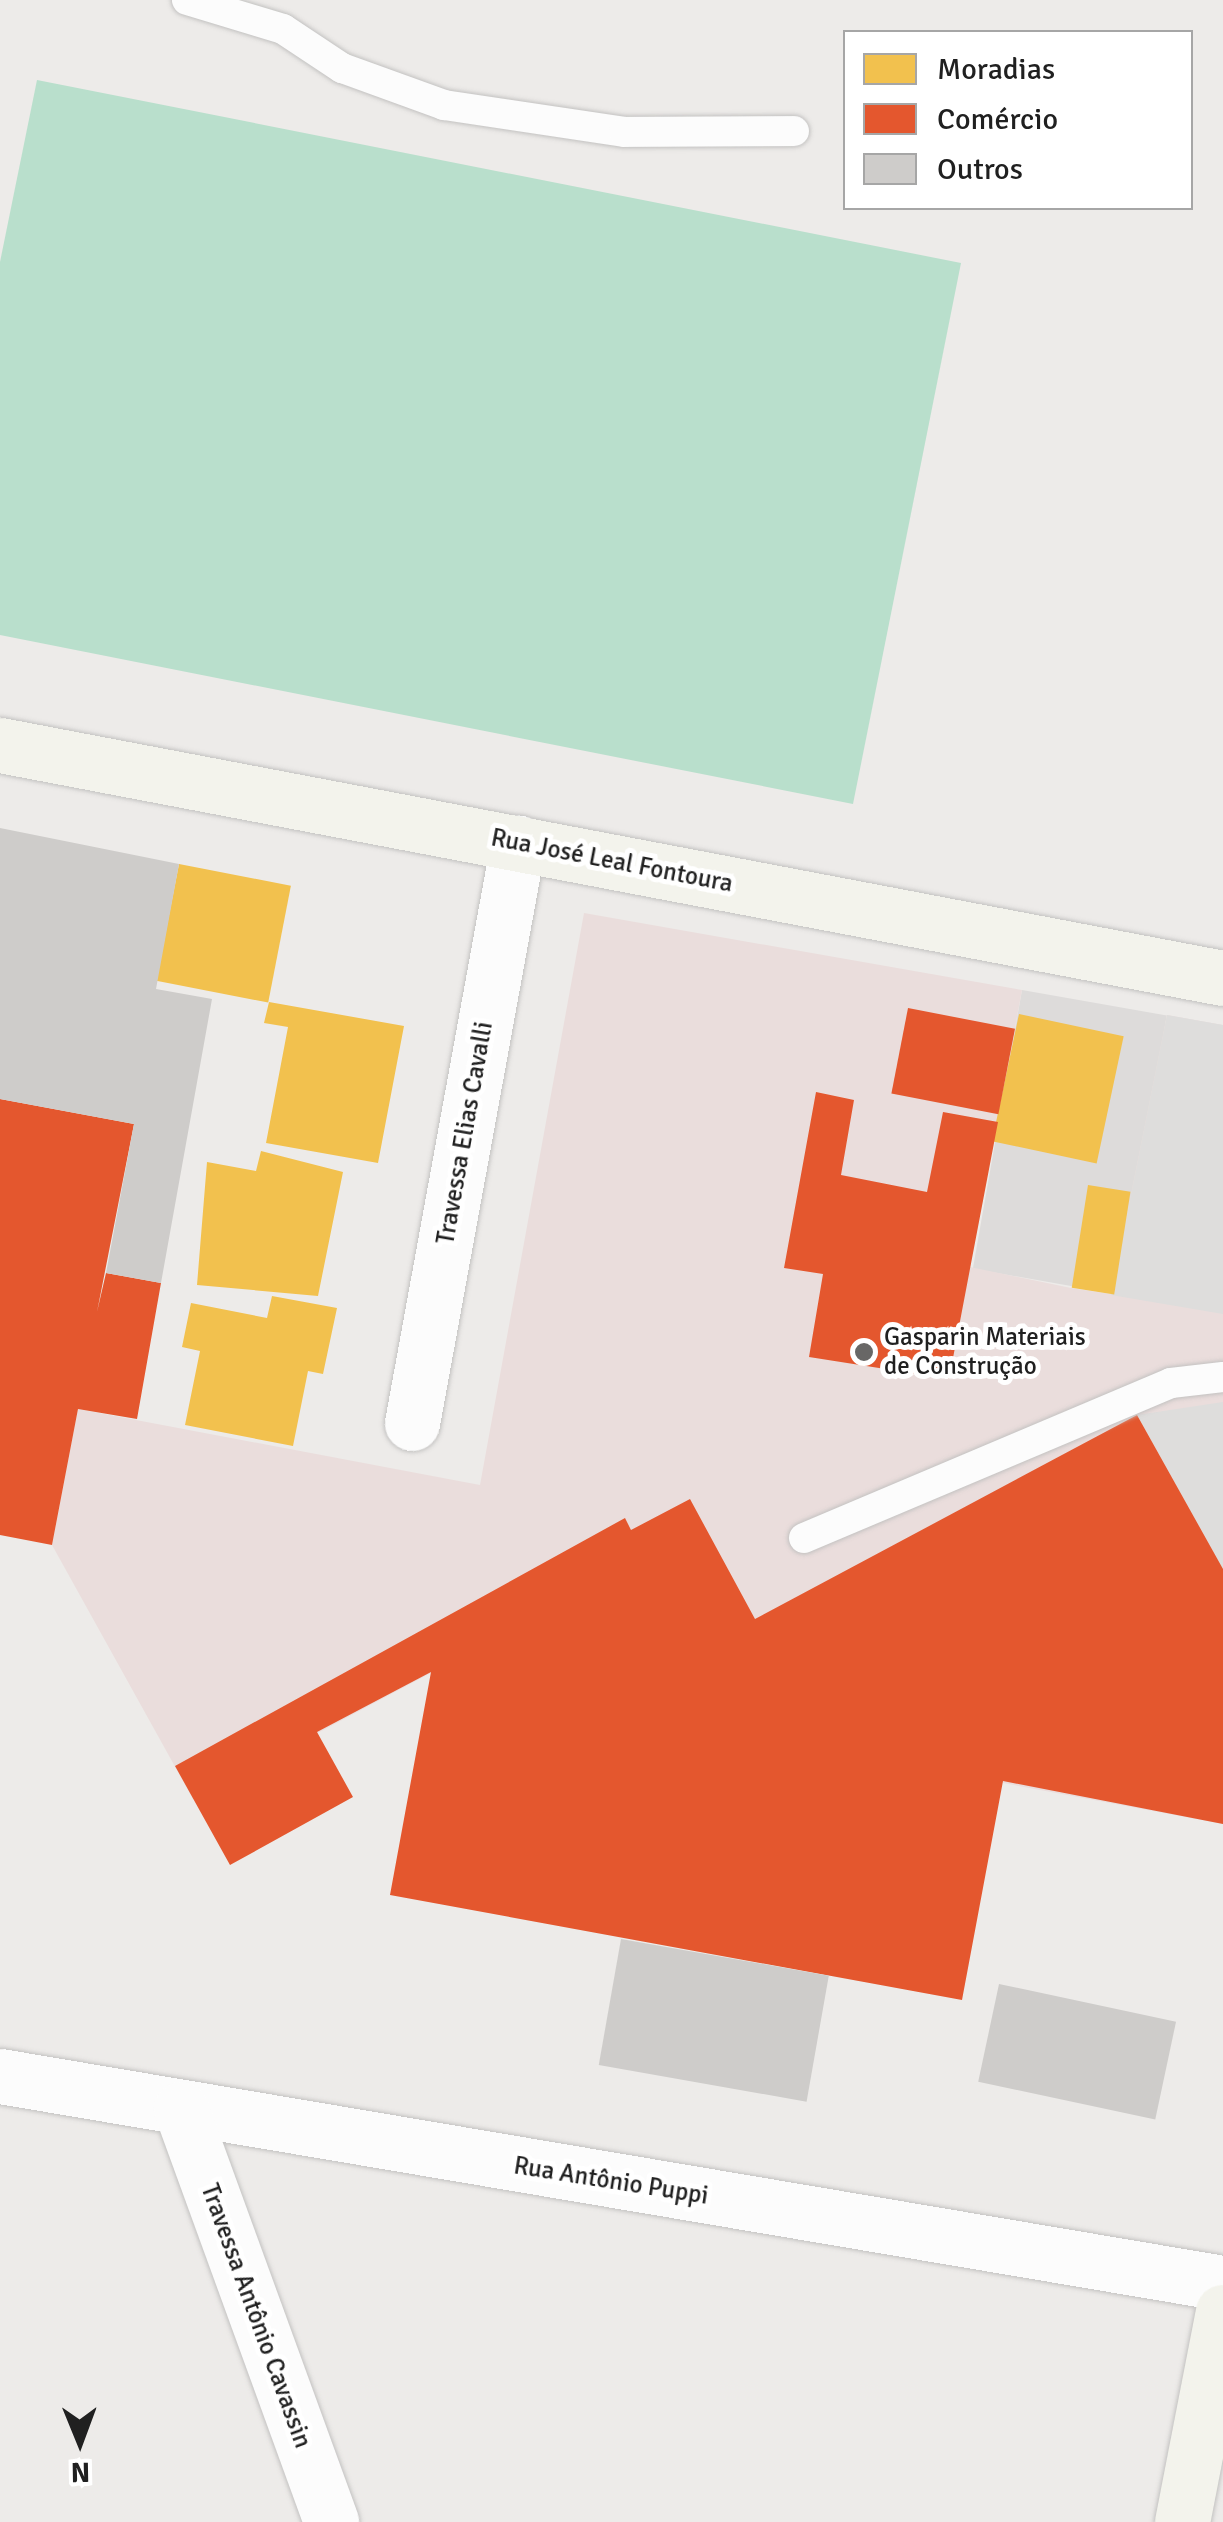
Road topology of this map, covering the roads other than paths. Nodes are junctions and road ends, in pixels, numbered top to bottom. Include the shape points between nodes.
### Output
1 (187, 0) edge
2 (794, 131) dead end
3 (0, 745) edge
4 (518, 844) junction
5 (1223, 978) edge
6 (1223, 1376) edge
7 (412, 1423) dead end
8 (804, 1538) dead end
9 (0, 2076) edge
10 (181, 2110) junction
11 (1223, 2282) edge
12 (1223, 2312) edge
13 (331, 2522) edge
14 (1182, 2522) edge

1 - 2 lane via 282,29 342,68 444,105 624,132
3 - 4 main road, Rua José Leal Fontoura
4 - 5 main road, Rua José Leal Fontoura
4 - 7 street, Travessa Elias Cavalli
6 - 8 lane via 1172,1384
9 - 10 street, Rua Antônio Puppi
10 - 11 street, Rua Antônio Puppi
10 - 13 street, Travessa Antônio Cavassin
12 - 14 main road

